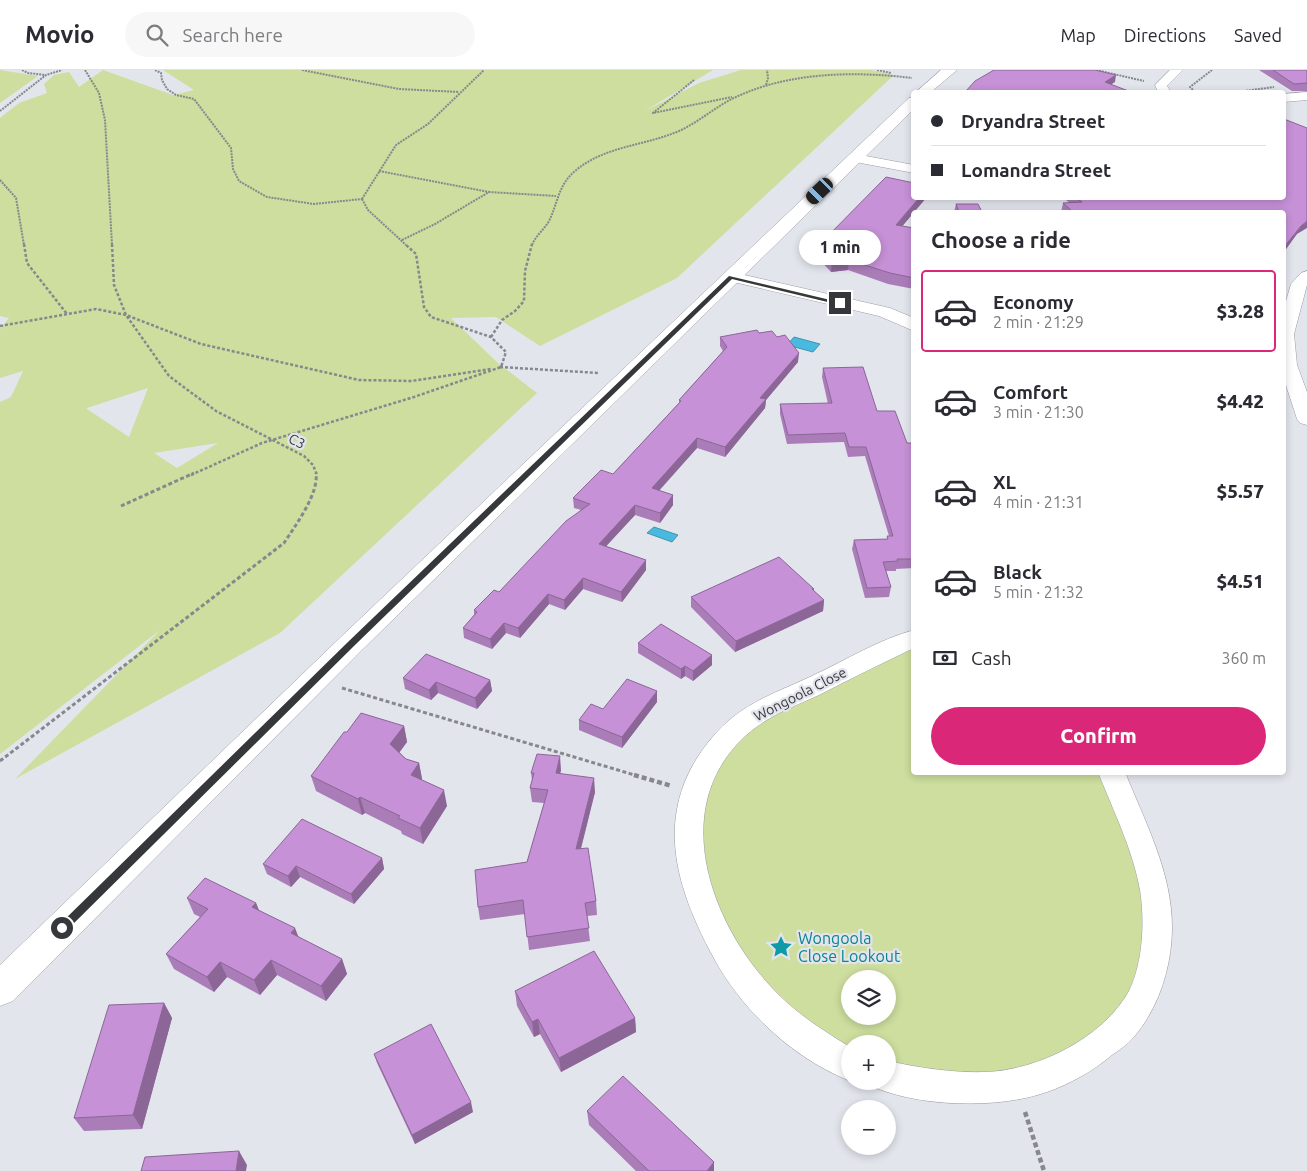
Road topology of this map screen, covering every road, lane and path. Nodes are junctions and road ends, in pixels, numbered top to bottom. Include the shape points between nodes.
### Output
1 (22, 70) edge
2 (62, 70) edge
3 (85, 70) edge
4 (155, 70) edge
5 (302, 70) edge
6 (484, 70) edge
7 (767, 70) edge
8 (877, 70) edge
9 (950, 70) edge
10 (1096, 70) edge
11 (1177, 70) edge
12 (1212, 70) edge
13 (46, 75) junction
14 (897, 75) junction
15 (694, 80) dead end
16 (766, 85) junction
17 (929, 88) edge
18 (1164, 88) edge
19 (1193, 90) edge
20 (459, 92) junction
21 (736, 96) junction
22 (1307, 96) edge
23 (1286, 98) edge
24 (911, 105) edge
25 (0, 111) edge
26 (856, 158) junction
27 (911, 168) edge
28 (379, 171) junction
29 (0, 180) edge
30 (489, 192) junction
31 (556, 196) junction
32 (362, 200) junction
33 (402, 240) junction
34 (1307, 276) edge
35 (730, 277) junction
36 (67, 314) junction
37 (126, 315) junction
38 (911, 324) edge
39 (0, 326) edge
40 (1286, 330) edge
41 (491, 337) junction
42 (1286, 365) edge
43 (500, 367) junction
44 (629, 376) junction
45 (1307, 419) edge
46 (273, 440) junction
47 (121, 506) dead end
48 (911, 639) edge
49 (341, 688) dead end
50 (0, 761) edge
51 (1112, 775) edge
52 (694, 792) junction
53 (0, 989) edge
54 (841, 1060) edge
55 (896, 1079) edge
56 (1016, 1082) junction
57 (1044, 1171) edge

1 - 13 path
2 - 13 path
3 - 37 path, C3 via 99,93 105,120 114,285
4 - 32 path via 161,73 161,80 168,91 194,99 213,124 231,148 233,169 239,181 267,197 314,204
5 - 20 path via 382,87
6 - 20 path
7 - 16 path
8 - 14 path
9 - 17 street
10 - 18 path
11 - 18 street
12 - 19 path via 1190,87
13 - 25 path
14 - 16 path via 803,77
14 - 17 path
15 - 21 path via 653,113
16 - 21 path
20 - 28 path via 428,124 396,145
21 - 31 path via 679,131 598,155 576,168
22 - 23 street
24 - 26 street
26 - 27 street
26 - 35 street
28 - 30 path
28 - 32 path
29 - 36 path via 16,198 27,263
30 - 31 path
30 - 33 path
31 - 41 path via 549,221 533,240 523,274 524,301 502,320
32 - 33 path via 368,210
33 - 41 path via 416,254 424,307 431,317
34 - 40 street via 1299,284
35 - 38 street via 884,312
35 - 44 street
36 - 37 path via 96,309
36 - 39 path
37 - 43 path via 201,344 359,380 411,381
37 - 46 path, C3 via 169,376 216,410
41 - 43 path via 506,352
42 - 45 street
43 - 44 path
43 - 46 path
44 - 53 street
46 - 47 path
46 - 50 path, C3 via 310,460 317,477 299,522 284,543
48 - 52 street, Wongoola Close via 760,712 734,731 714,754
49 - 52 path
51 - 56 street via 1147,861 1155,891 1154,963 1142,998 1121,1028 1086,1056 1045,1077
52 - 54 street, Wongoola Close via 689,814 689,851 697,888 730,960 759,997 806,1039
55 - 56 street via 923,1085 969,1088
56 - 57 path

